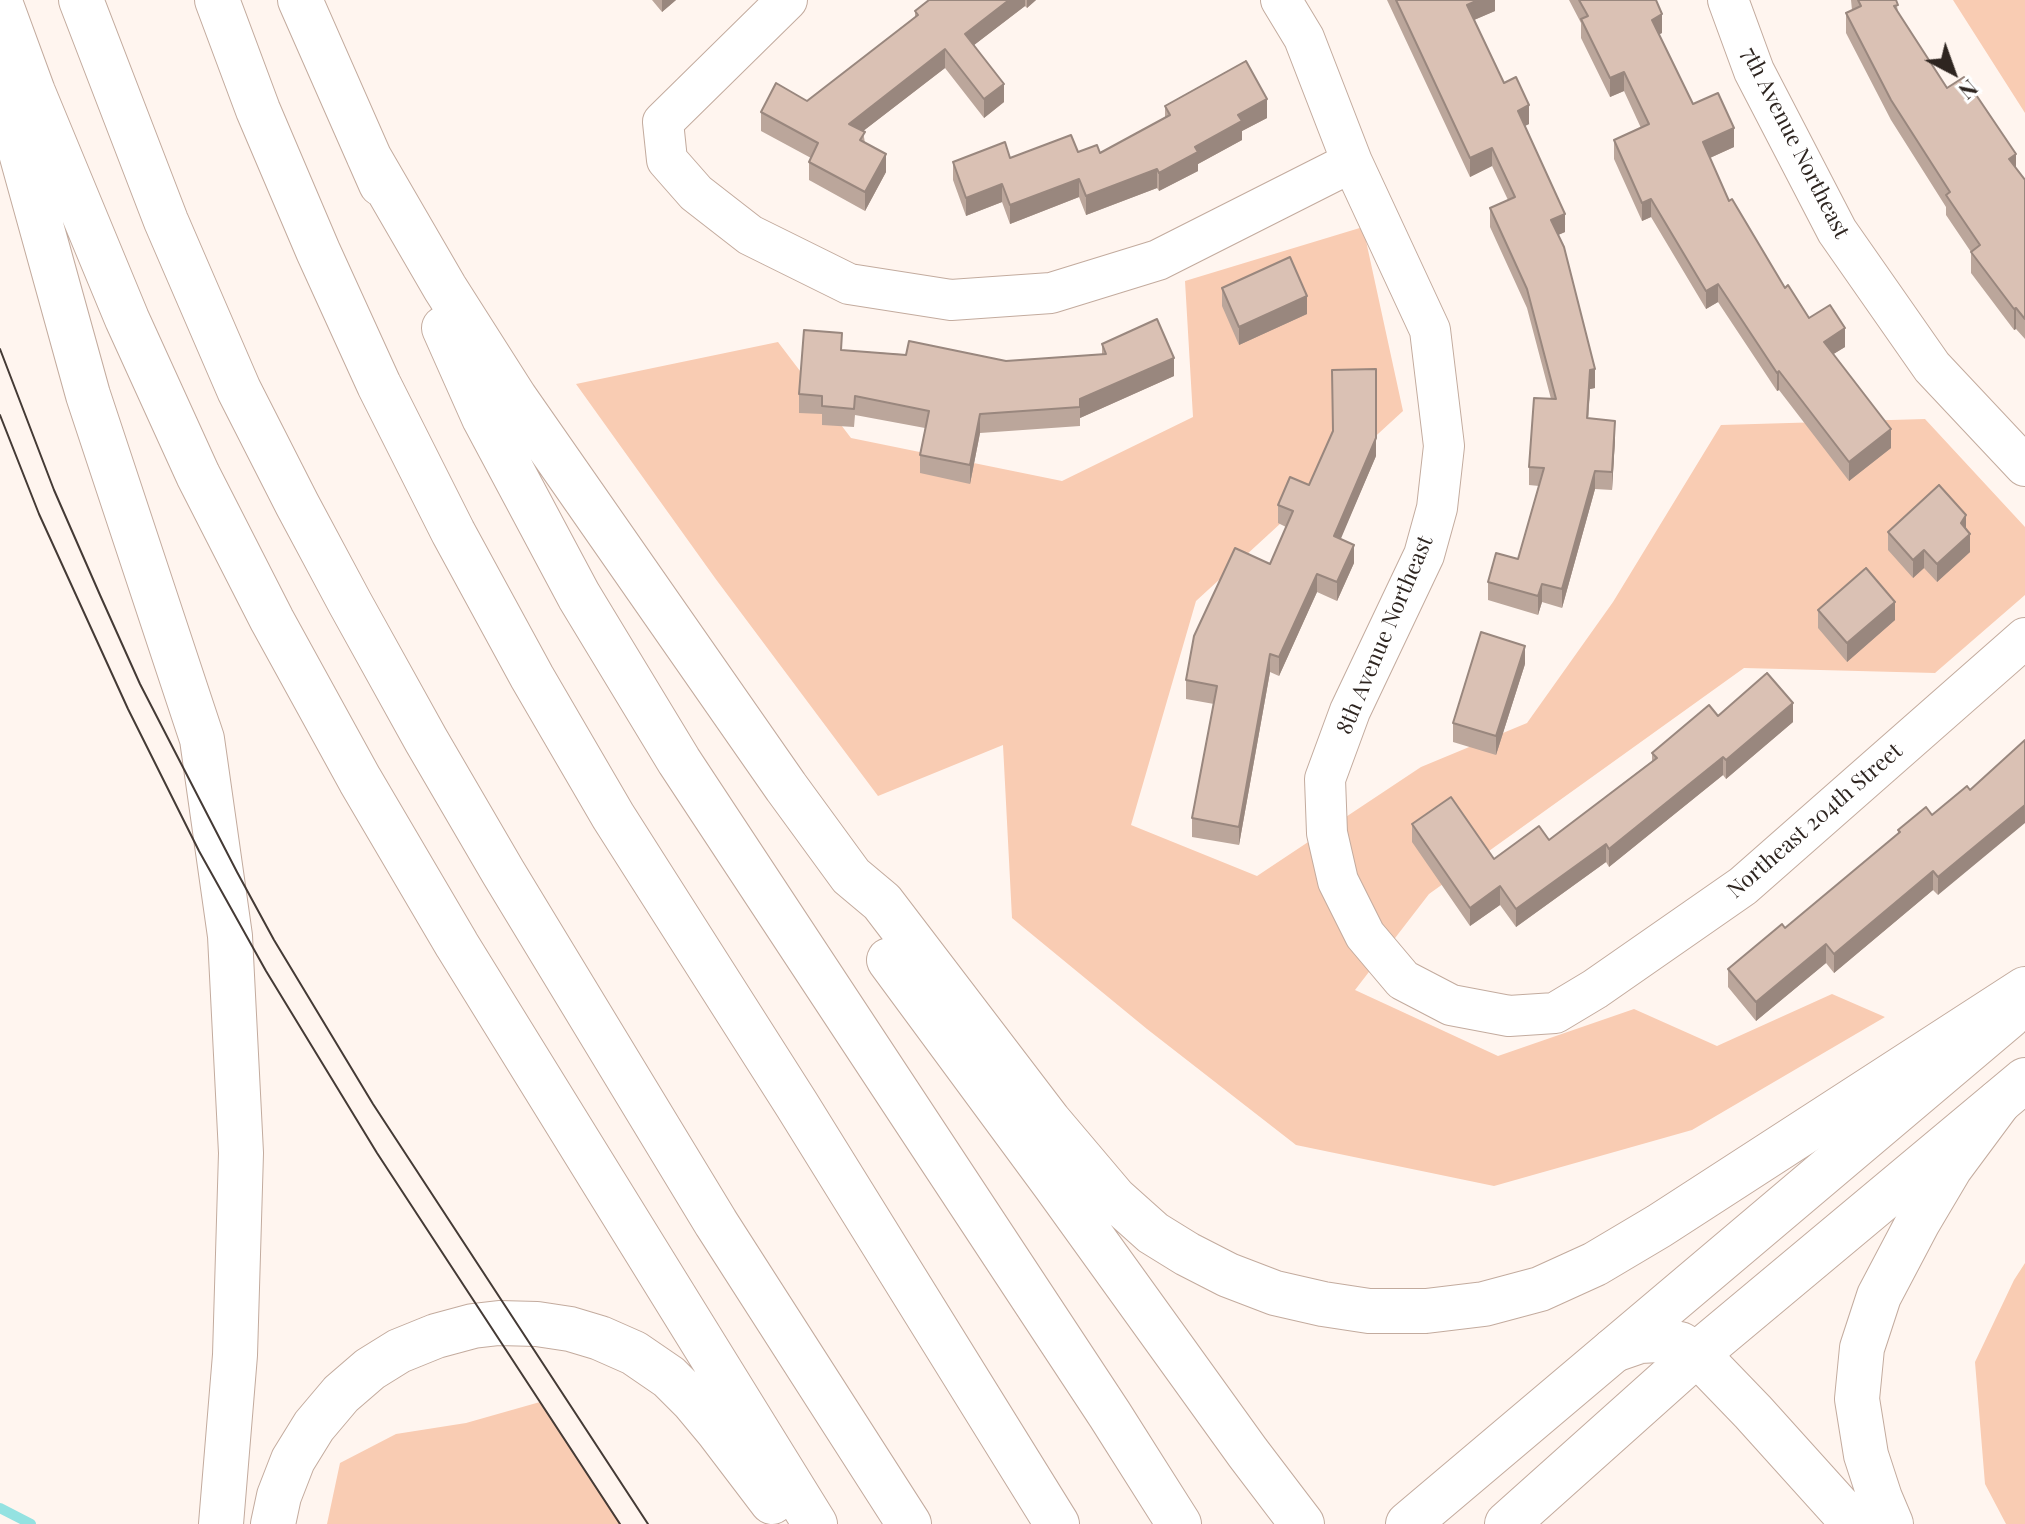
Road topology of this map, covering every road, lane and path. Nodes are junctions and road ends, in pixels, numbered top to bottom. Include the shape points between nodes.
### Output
1 (81, 0) edge
2 (217, 0) edge
3 (300, 0) edge
4 (787, 0) edge
5 (1281, 0) edge
6 (1728, 0) edge
7 (0, 2) edge
8 (0, 69) edge
9 (369, 157) junction
10 (1352, 162) junction
11 (2025, 466) edge
12 (2025, 638) edge
13 (851, 876) junction
14 (1595, 989) joint
15 (2025, 989) edge
16 (2025, 1003) edge
17 (2012, 1091) edge
18 (1614, 1350) junction
19 (1697, 1354) junction
20 (221, 1524) edge
21 (273, 1524) edge
22 (789, 1524) edge
23 (815, 1524) edge
24 (909, 1524) edge
25 (1057, 1524) edge
26 (1179, 1524) edge
27 (1302, 1524) edge
28 (1408, 1524) edge
29 (1507, 1524) edge
30 (1854, 1524) edge
31 (1891, 1524) edge

1 - 24 main road via 166,221 239,390 350,603 441,766 716,1223
2 - 25 main road via 258,110 379,385 532,677 613,816
3 - 9 main road
4 - 10 street via 663,122 667,160 696,193 750,235 849,284 951,300 1051,293 1158,260
5 - 10 street, 8th Avenue Northeast via 1304,38
6 - 11 street, 7th Avenue Northeast via 1754,71 1837,231 1932,367
7 - 23 main road via 127,319 272,620 457,945
8 - 20 main road via 88,395 202,739 230,936 241,1153 235,1355
9 - 13 main road via 515,398
9 - 26 main road via 484,418 579,596 679,761
10 - 14 street, 8th Avenue Northeast via 1430,330 1444,446 1437,508 1424,555 1350,711 1325,779 1327,833 1338,881 1365,935 1403,980 1451,1005 1509,1016 1555,1013
12 - 14 street, Northeast 204th Street via 1743,886
13 - 15 main road via 882,902 1081,1160 1153,1233 1228,1275 1275,1293 1369,1311 1484,1304 1540,1289 1595,1264
13 - 27 main road via 861,920
16 - 18 main road
17 - 19 main road
17 - 31 main road via 1950,1168 1918,1222 1879,1296 1862,1348 1857,1399 1866,1455
18 - 19 main road via 1659,1340
18 - 28 main road
19 - 29 main road
19 - 30 main road
21 - 22 main road via 293,1460 341,1394 399,1351 436,1336 499,1323 537,1324 600,1338 669,1377

